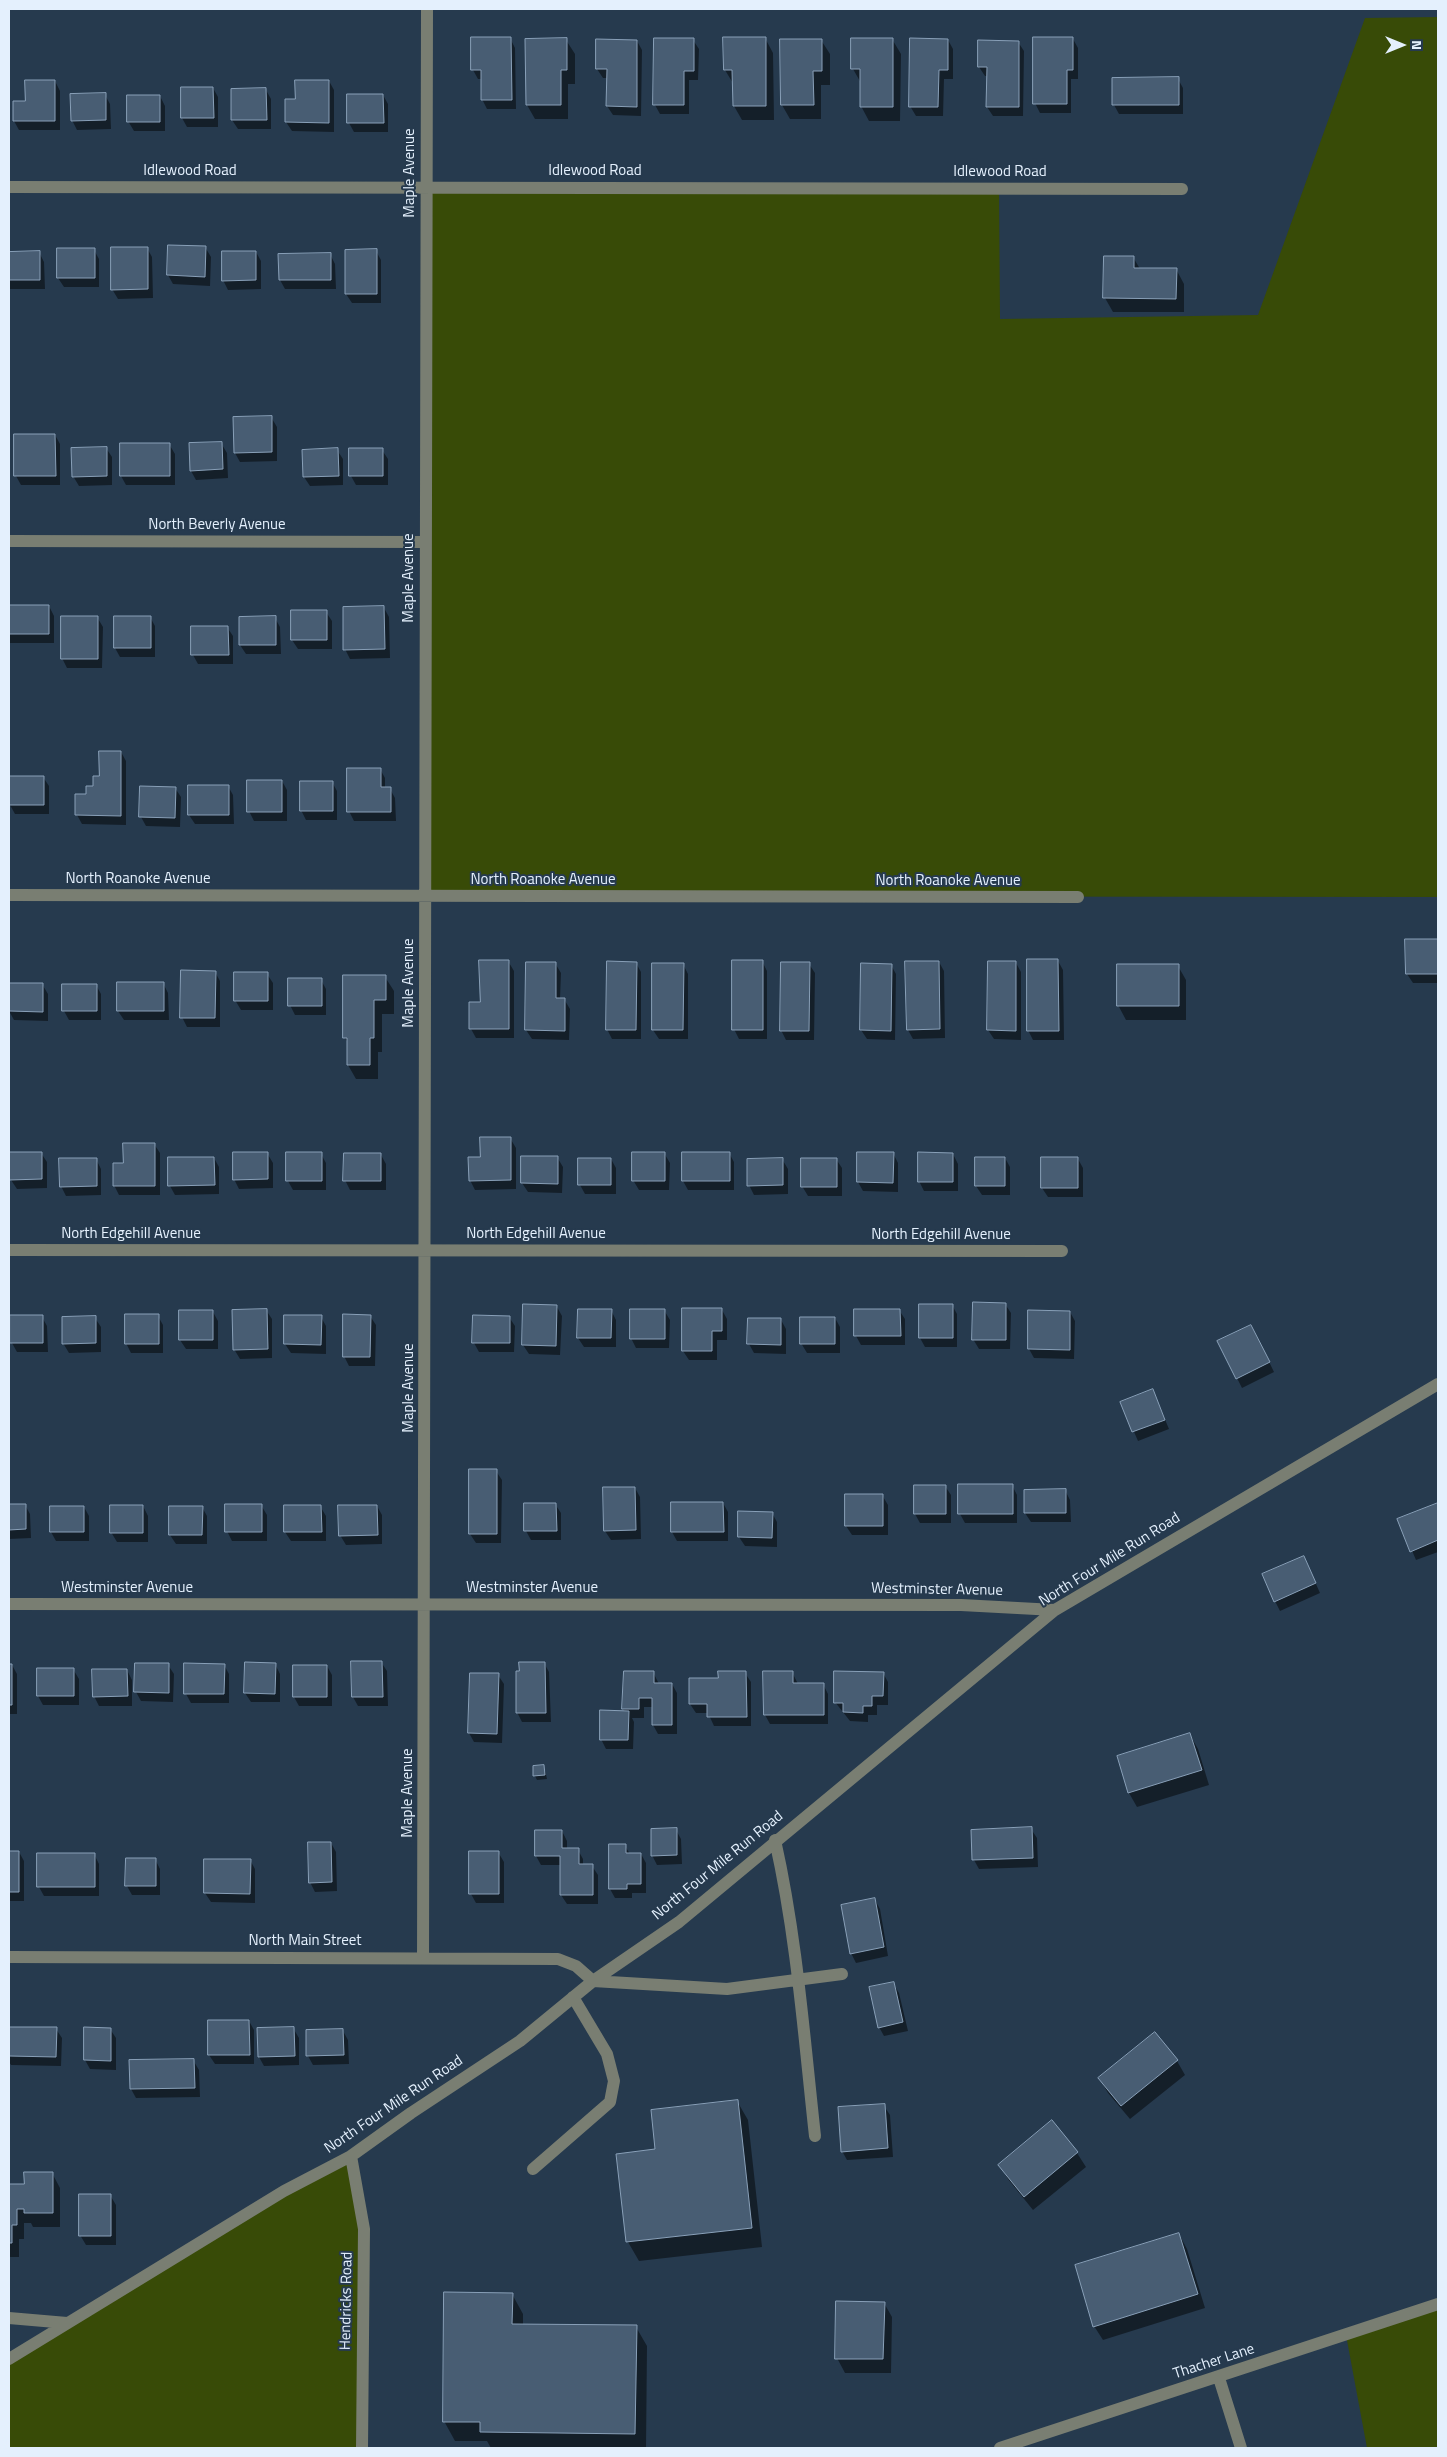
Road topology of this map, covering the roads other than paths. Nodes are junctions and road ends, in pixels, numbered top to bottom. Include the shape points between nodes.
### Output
1 (427, 9) edge
2 (9, 187) edge
3 (427, 187) junction
4 (1182, 188) dead end
5 (9, 541) edge
6 (425, 542) junction
7 (9, 896) edge
8 (426, 896) junction
9 (1078, 897) dead end
10 (9, 1250) edge
11 (425, 1251) junction
12 (1062, 1251) dead end
13 (1438, 1384) edge
14 (9, 1604) edge
15 (425, 1604) junction
16 (1055, 1610) junction
17 (776, 1840) junction
18 (9, 1957) edge
19 (423, 1958) junction
20 (842, 1974) dead end
21 (799, 1980) junction
22 (593, 1981) junction
23 (573, 1997) junction
24 (815, 2136) dead end
25 (351, 2156) junction
26 (534, 2169) dead end
27 (1438, 2304) edge
28 (9, 2318) edge
29 (67, 2323) junction
30 (9, 2359) edge
31 (1219, 2378) junction
32 (362, 2448) edge
33 (1000, 2448) edge
34 (1241, 2448) edge

1 - 3 street, Maple Avenue
2 - 3 street, Idlewood Road
3 - 4 street, Idlewood Road
3 - 6 street, Maple Avenue
5 - 6 street, North Beverly Avenue
6 - 8 street, Maple Avenue
7 - 8 street, North Roanoke Avenue
8 - 9 street, North Roanoke Avenue
8 - 11 street, Maple Avenue
10 - 11 street, North Edgehill Avenue
11 - 12 street, North Edgehill Avenue
11 - 15 street, Maple Avenue
13 - 16 street, North Four Mile Run Road
14 - 15 street, Westminster Avenue
15 - 16 street, Westminster Avenue via 961,1605
15 - 19 street, Maple Avenue
16 - 17 street, North Four Mile Run Road
17 - 21 street
17 - 22 street, North Four Mile Run Road via 679,1922
18 - 19 street, North Main Street
19 - 22 street, North Main Street via 558,1959 576,1966
20 - 21 street
21 - 22 street via 727,1989
21 - 24 street
22 - 23 street, North Four Mile Run Road
23 - 25 street, North Four Mile Run Road via 520,2041
23 - 26 street via 607,2054 614,2081 610,2102
25 - 29 street, North Four Mile Run Road via 284,2191
25 - 32 street, Hendricks Road via 364,2229
27 - 31 street, Thacher Lane
28 - 29 street
29 - 30 street, North Four Mile Run Road
31 - 33 street, Thacher Lane
31 - 34 street

